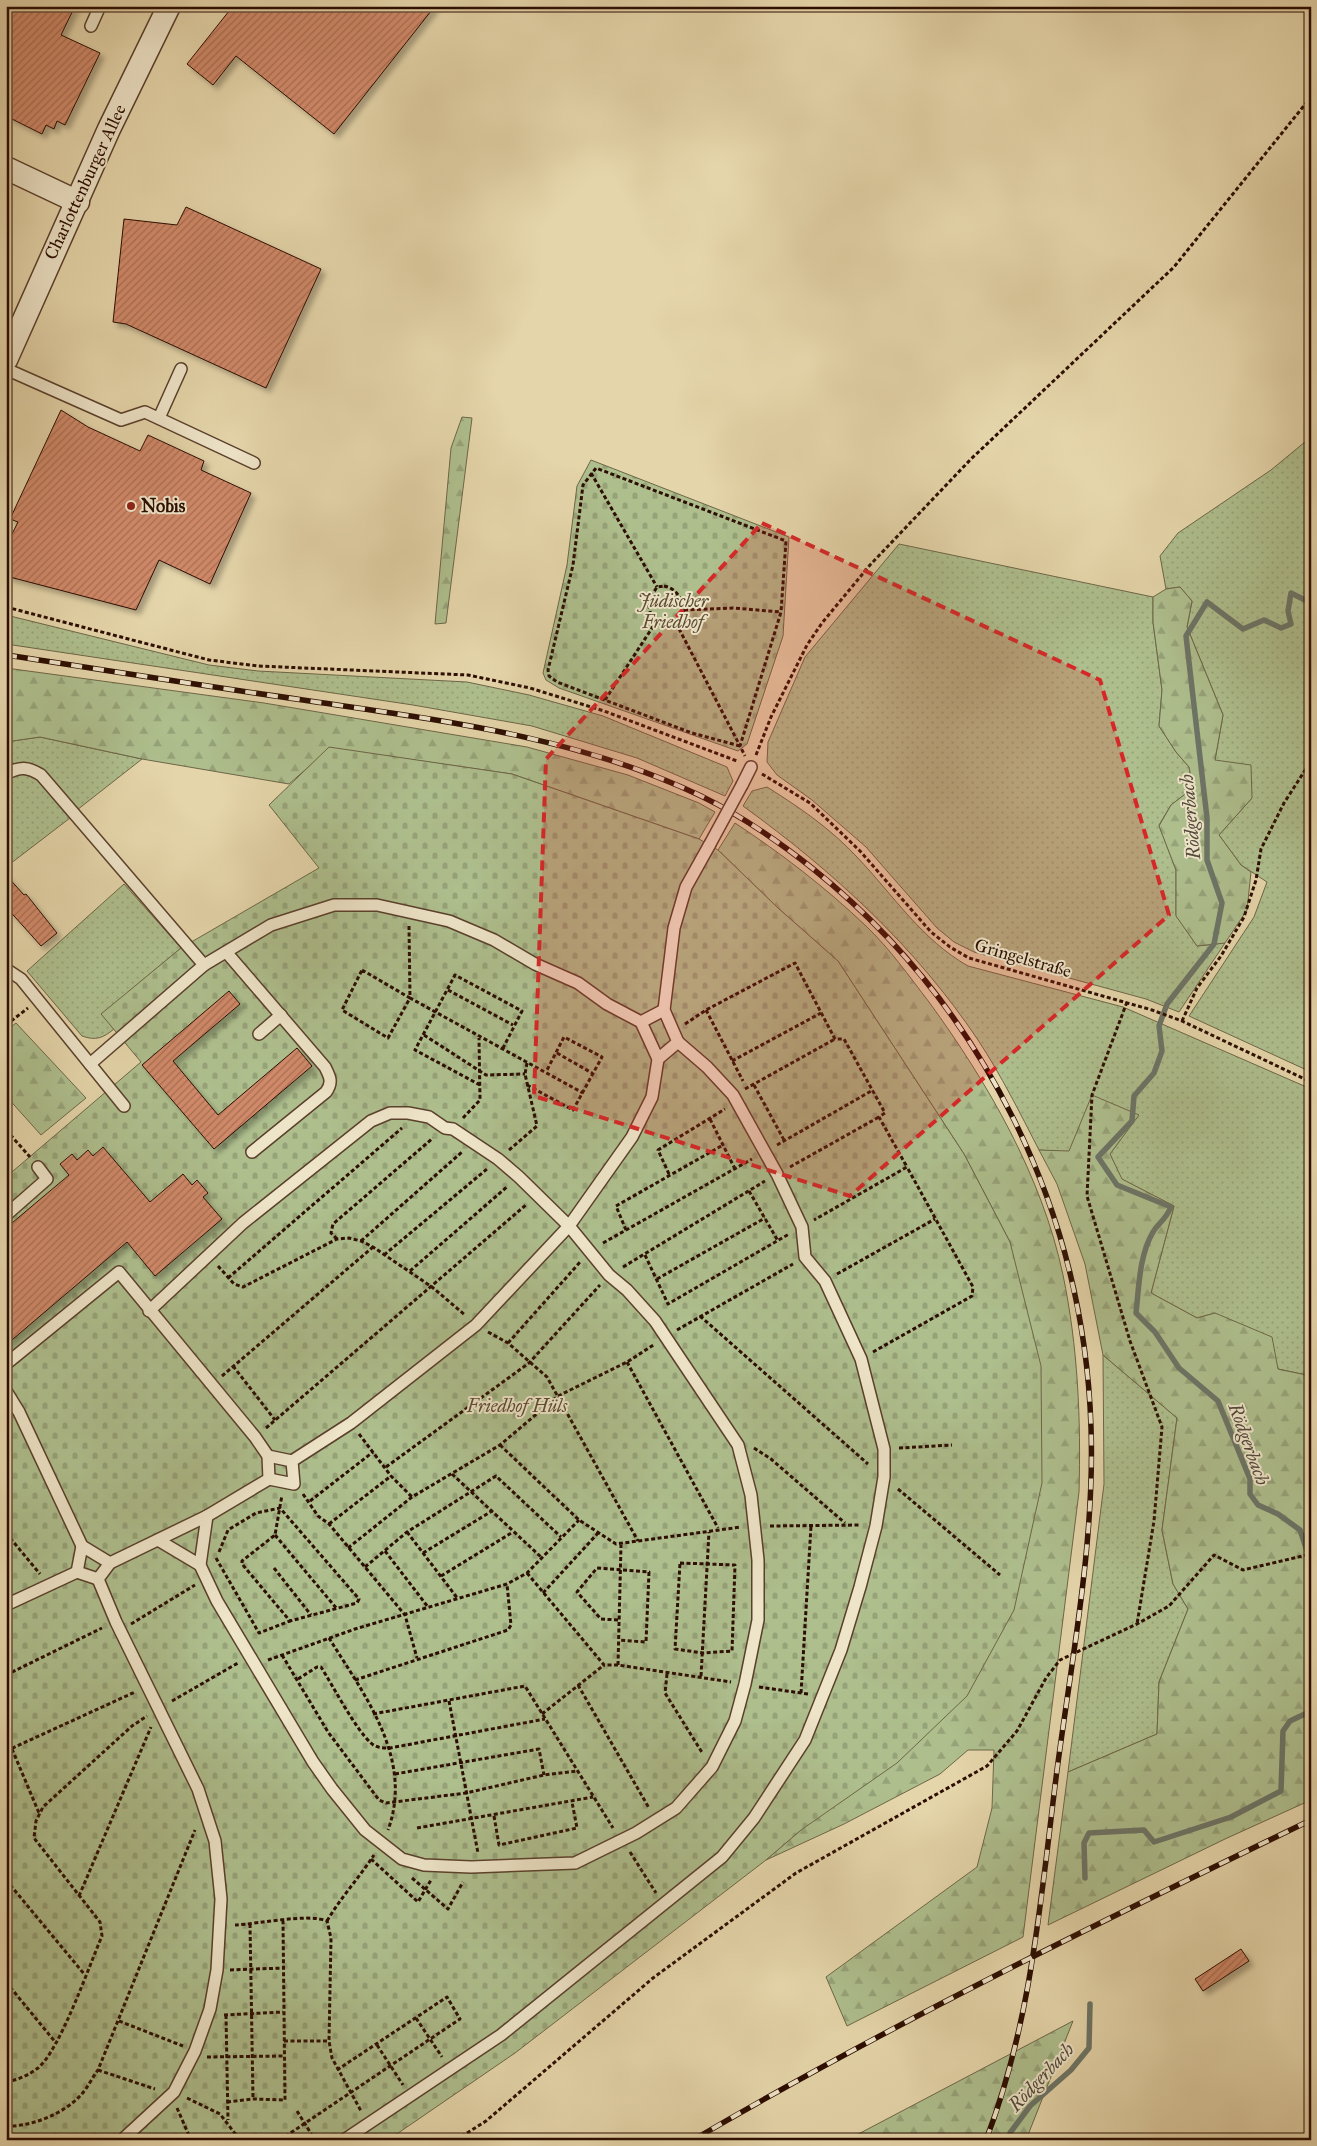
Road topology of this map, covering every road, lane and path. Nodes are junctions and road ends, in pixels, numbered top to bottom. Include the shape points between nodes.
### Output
1 (100, 6) edge
2 (169, 6) edge
3 (91, 26) dead end
4 (1311, 97) edge
5 (6, 168) edge
6 (78, 202) junction
7 (6, 360) edge
8 (6, 369) edge
9 (181, 369) dead end
10 (159, 418) junction
11 (254, 463) dead end
12 (591, 472) junction
13 (657, 587) junction
14 (6, 607) edge
15 (684, 610) junction
16 (781, 612) junction
17 (656, 622) junction
18 (676, 623) junction
19 (605, 700) junction
20 (740, 746) junction
21 (1311, 761) edge
22 (752, 767) junction
23 (6, 774) edge
24 (409, 913) junction
25 (227, 953) junction
26 (204, 965) junction
27 (6, 969) edge
28 (448, 990) junction
29 (410, 998) junction
30 (38, 1000) junction
31 (1127, 1002) junction
32 (664, 1010) junction
33 (706, 1010) junction
34 (436, 1012) junction
35 (821, 1013) junction
36 (281, 1015) junction
37 (1182, 1021) junction
38 (641, 1022) junction
39 (6, 1025) edge
40 (513, 1025) junction
41 (259, 1034) dead end
42 (424, 1035) junction
43 (479, 1037) junction
44 (676, 1037) junction
45 (835, 1038) junction
46 (502, 1050) junction
47 (557, 1053) junction
48 (658, 1059) junction
49 (732, 1061) junction
50 (527, 1063) junction
51 (90, 1064) junction
52 (479, 1069) junction
53 (546, 1072) junction
54 (592, 1072) junction
55 (524, 1074) junction
56 (1311, 1082) edge
57 (480, 1085) junction
58 (527, 1085) junction
59 (754, 1085) junction
60 (746, 1088) junction
61 (873, 1090) junction
62 (583, 1093) junction
63 (734, 1098) junction
64 (124, 1106) dead end
65 (416, 1116) junction
66 (710, 1119) junction
67 (449, 1128) junction
68 (6, 1130) edge
69 (784, 1140) junction
70 (474, 1142) junction
71 (723, 1145) junction
72 (24, 1150) dead end
73 (252, 1152) dead end
74 (765, 1152) junction
75 (498, 1159) junction
76 (38, 1167) dead end
77 (908, 1167) junction
78 (735, 1169) junction
79 (669, 1174) junction
80 (518, 1177) junction
81 (749, 1191) dead end
82 (537, 1195) junction
83 (6, 1215) edge
84 (765, 1218) junction
85 (934, 1219) junction
86 (569, 1226) junction
87 (802, 1227) junction
88 (626, 1230) junction
89 (337, 1239) dead end
90 (361, 1241) dead end
91 (778, 1241) junction
92 (373, 1247) dead end
93 (590, 1251) junction
94 (384, 1255) dead end
95 (645, 1255) dead end
96 (805, 1257) junction
97 (410, 1271) dead end
98 (228, 1278) dead end
99 (657, 1279) junction
100 (824, 1281) junction
101 (149, 1311) junction
102 (700, 1316) junction
103 (666, 1337) junction
104 (508, 1343) dead end
105 (861, 1359) junction
106 (627, 1362) junction
107 (6, 1364) edge
108 (233, 1366) junction
109 (212, 1384) junction
110 (6, 1391) edge
111 (275, 1420) junction
112 (351, 1424) junction
113 (256, 1437) junction
114 (500, 1445) junction
115 (952, 1445) dead end
116 (738, 1446) junction
117 (884, 1449) junction
118 (373, 1452) junction
119 (268, 1456) junction
120 (292, 1461) junction
121 (452, 1474) junction
122 (391, 1476) junction
123 (884, 1477) junction
124 (269, 1480) junction
125 (289, 1483) junction
126 (471, 1490) junction
127 (412, 1497) junction
128 (310, 1501) junction
129 (280, 1508) junction
130 (492, 1511) junction
131 (207, 1516) junction
132 (579, 1520) junction
133 (329, 1524) junction
134 (846, 1524) junction
135 (755, 1526) junction
136 (811, 1526) junction
137 (876, 1526) junction
138 (718, 1528) junction
139 (406, 1532) junction
140 (513, 1532) junction
141 (599, 1532) junction
142 (709, 1532) junction
143 (6, 1533) edge
144 (275, 1536) junction
145 (561, 1537) junction
146 (158, 1540) junction
147 (621, 1544) junction
148 (82, 1546) junction
149 (348, 1548) junction
150 (385, 1551) junction
151 (423, 1553) junction
152 (1311, 1554) edge
153 (541, 1557) junction
154 (110, 1563) junction
155 (707, 1563) junction
156 (200, 1565) junction
157 (365, 1567) junction
158 (274, 1568) dead end
159 (619, 1568) junction
160 (77, 1572) junction
161 (527, 1573) junction
162 (1000, 1575) dead end
163 (441, 1576) junction
164 (98, 1578) junction
165 (205, 1579) junction
166 (507, 1584) junction
167 (48, 1585) junction
168 (543, 1593) junction
169 (458, 1599) junction
170 (6, 1605) edge
171 (428, 1607) junction
172 (337, 1609) junction
173 (311, 1615) junction
174 (405, 1615) junction
175 (618, 1620) junction
176 (290, 1621) junction
177 (1137, 1624) junction
178 (118, 1626) junction
179 (329, 1638) junction
180 (619, 1640) junction
181 (703, 1653) junction
182 (250, 1655) junction
183 (282, 1655) junction
184 (417, 1658) junction
185 (604, 1665) junction
186 (618, 1665) junction
187 (259, 1668) junction
188 (667, 1674) junction
189 (6, 1675) edge
190 (701, 1676) junction
191 (298, 1679) junction
192 (355, 1680) junction
193 (745, 1684) junction
194 (578, 1685) junction
195 (148, 1686) junction
196 (801, 1693) junction
197 (823, 1697) junction
198 (449, 1701) junction
199 (159, 1709) junction
200 (374, 1714) junction
201 (542, 1714) junction
202 (546, 1719) junction
203 (455, 1735) junction
204 (390, 1748) junction
205 (12, 1749) junction
206 (6, 1751) edge
207 (461, 1761) junction
208 (712, 1767) junction
209 (577, 1771) junction
210 (395, 1774) junction
211 (544, 1775) junction
212 (466, 1792) junction
213 (593, 1797) junction
214 (572, 1802) junction
215 (395, 1803) junction
216 (203, 1809) junction
217 (39, 1813) junction
218 (494, 1816) junction
219 (655, 1819) junction
220 (471, 1820) junction
221 (417, 1828) dead end
222 (622, 1840) junction
223 (381, 1844) junction
224 (371, 1858) junction
225 (402, 1859) junction
226 (439, 1866) junction
227 (474, 1866) junction
228 (6, 1880) edge
229 (425, 1890) junction
230 (79, 1896) junction
231 (663, 1904) junction
232 (283, 1921) junction
233 (327, 1921) junction
234 (250, 1924) junction
235 (219, 1926) junction
236 (282, 1968) junction
237 (217, 1970) junction
238 (250, 1970) junction
239 (85, 1975) junction
240 (6, 1982) edge
241 (283, 2012) junction
242 (252, 2013) junction
243 (208, 2014) junction
244 (226, 2015) junction
245 (416, 2018) junction
246 (119, 2020) junction
247 (430, 2038) junction
248 (329, 2041) junction
249 (284, 2042) junction
250 (56, 2043) junction
251 (377, 2045) junction
252 (193, 2054) junction
253 (284, 2056) junction
254 (226, 2057) junction
255 (252, 2058) junction
256 (390, 2064) junction
257 (337, 2070) junction
258 (450, 2070) junction
259 (6, 2082) edge
260 (174, 2092) junction
261 (350, 2092) junction
262 (410, 2096) junction
263 (253, 2099) junction
264 (226, 2102) junction
265 (297, 2111) dead end
266 (228, 2121) dead end
267 (304, 2123) junction
268 (369, 2125) junction
269 (6, 2126) edge
270 (122, 2140) edge
271 (191, 2140) edge
272 (280, 2140) edge
273 (315, 2140) edge
274 (344, 2140) edge
275 (456, 2140) edge

1 - 3 lane
2 - 6 street, Charlottenburger Allee
4 - 22 path via 1174,267 972,459 870,565 822,622 792,672
5 - 6 street
6 - 7 street, Charlottenburger Allee
8 - 10 lane via 121,420 145,412
9 - 10 lane
10 - 11 lane
12 - 13 path
12 - 16 path via 596,468 786,541
12 - 19 path via 583,485 573,565 548,670 556,682
13 - 15 path via 674,590
13 - 17 path via 648,600 651,616
14 - 22 path, Gringelstraße via 210,660 258,666 468,675 504,682 604,711
15 - 16 path via 733,608
15 - 18 path
16 - 20 path
17 - 18 path via 662,626
17 - 19 path
18 - 20 path
19 - 20 path via 692,733
20 - 22 path
21 - 37 path via 1261,849 1256,880 1244,917 1197,988
22 - 31 path, Gringelstraße via 810,804 860,851 931,932 950,947 969,958
22 - 32 lane, bridge via 686,887 674,928
23 - 26 lane via 16,768 30,768 41,775
24 - 25 lane via 376,905 334,905 271,925
24 - 29 path
24 - 38 lane via 449,921 494,940 535,964 578,983 607,1004
25 - 26 lane
25 - 36 lane
26 - 51 lane
27 - 30 lane via 21,979
28 - 34 path
28 - 40 path
28 - 40 path via 455,975 472,984 522,1011
29 - 29 path via 362,970 342,1010 388,1038
29 - 34 path
30 - 39 path
30 - 51 lane
31 - 37 path, Gringelstraße
31 - 177 path via 1092,1095 1087,1196 1130,1341 1162,1427 1154,1521
32 - 38 lane
32 - 44 lane
33 - 35 path via 795,963
33 - 44 path
33 - 49 path
34 - 42 path
34 - 43 path
35 - 45 path
35 - 49 path
36 - 41 lane
36 - 73 lane via 326,1067 330,1086
37 - 56 path, Gringelstraße
38 - 48 lane
40 - 46 path
42 - 52 path
42 - 57 path via 415,1050
43 - 46 path
43 - 52 path
44 - 48 lane
44 - 63 lane
45 - 59 path
45 - 61 path via 844,1040
46 - 50 path
47 - 53 path
47 - 54 path
47 - 54 path via 564,1037 602,1057
48 - 86 lane via 652,1098 632,1137
49 - 60 path
50 - 53 path
50 - 55 path
51 - 64 lane
52 - 55 path via 486,1075
52 - 57 path
53 - 62 path
54 - 62 path
55 - 58 path
57 - 67 path via 480,1100
58 - 62 path via 573,1110
58 - 75 path via 537,1126
59 - 60 path
59 - 69 path
60 - 63 path
61 - 69 path
61 - 77 path via 885,1113 879,1117
63 - 66 path
63 - 74 lane
65 - 67 lane via 429,1117
65 - 98 path
65 - 101 lane via 390,1113 371,1121 243,1223
66 - 71 path
66 - 79 path via 658,1150
67 - 70 lane
67 - 89 path via 333,1224 331,1233
68 - 72 path
69 - 74 path
70 - 75 lane
70 - 90 path
71 - 78 path
71 - 79 path
74 - 78 path
74 - 87 lane
75 - 80 lane
75 - 94 path
76 - 83 lane via 47,1179
77 - 85 path
77 - 87 path
78 - 88 path
79 - 88 path via 616,1206
80 - 82 lane
80 - 97 path
81 - 84 path
82 - 86 lane
82 - 111 path
84 - 91 path
84 - 99 path
85 - 100 path
85 - 105 path via 973,1286 972,1296
86 - 93 lane
86 - 112 lane via 476,1325
87 - 91 path
87 - 96 lane
88 - 93 path
91 - 99 path via 668,1304
92 - 108 path
93 - 103 lane
93 - 104 path
95 - 99 path
96 - 100 lane
96 - 102 path
100 - 105 lane
101 - 107 lane via 119,1272
101 - 109 lane
102 - 103 path
102 - 123 path
103 - 106 path
103 - 116 lane
105 - 117 lane
106 - 114 path via 558,1396
106 - 138 path
108 - 109 path
108 - 111 path
109 - 113 lane
110 - 148 lane
111 - 113 path
112 - 118 path
112 - 120 lane
113 - 119 lane
114 - 121 path
114 - 132 path
115 - 117 path
116 - 134 path via 755,1448 771,1459
116 - 135 lane via 748,1479
117 - 123 lane
118 - 122 path
118 - 128 path
119 - 120 lane
119 - 124 lane
120 - 125 lane
121 - 126 path
121 - 127 path
122 - 127 path
122 - 133 path
123 - 137 lane
123 - 162 path
124 - 125 lane
124 - 131 lane
125 - 128 path
125 - 129 path
126 - 130 path
126 - 139 path
126 - 145 path via 496,1476
127 - 149 path
128 - 133 path via 318,1516
129 - 144 path
129 - 172 path via 359,1599 357,1603
129 - 176 path via 256,1513 228,1530 216,1558 259,1633
130 - 140 path
130 - 151 path
131 - 146 lane
131 - 156 lane
132 - 141 path
132 - 145 path
133 - 149 path
134 - 136 path
134 - 137 path
135 - 136 path
135 - 138 path
135 - 193 lane via 758,1620
136 - 196 path
137 - 197 lane via 860,1587
138 - 142 path
139 - 150 path
139 - 151 path
140 - 153 path
140 - 163 path
141 - 147 path
141 - 168 path
142 - 147 path
142 - 155 path
143 - 167 path
144 - 172 path
144 - 176 path via 242,1564
145 - 153 path
146 - 154 lane
146 - 156 lane
147 - 159 path
148 - 154 lane
148 - 160 lane
149 - 157 path
150 - 157 path
150 - 171 path
151 - 163 path
152 - 177 path via 1243,1570 1214,1555 1169,1606
153 - 161 path
154 - 164 lane
155 - 181 path
155 - 181 path via 680,1563 675,1649
155 - 181 path via 736,1565 732,1651
156 - 165 lane
157 - 174 path
158 - 173 path
159 - 175 path
159 - 175 path via 597,1568 577,1592 601,1619
159 - 180 path via 650,1572 646,1642
160 - 164 lane
160 - 167 lane
161 - 166 path
161 - 168 path
163 - 169 path
164 - 178 lane
165 - 178 path
165 - 182 lane
166 - 169 path
166 - 184 path via 508,1630
167 - 170 lane
168 - 185 path
169 - 171 path
171 - 174 path
172 - 173 path
173 - 176 path
174 - 179 path
174 - 184 path
175 - 180 path
177 - 275 path via 1060,1660 1046,1678 1017,1731 987,1766 796,1873 653,1978 486,2121
178 - 189 path
178 - 195 lane
179 - 183 path
179 - 192 path
180 - 186 path
181 - 190 path
182 - 187 lane
182 - 199 path
183 - 187 path via 266,1660
183 - 191 path
184 - 192 path
185 - 186 path
185 - 194 path
186 - 188 path
187 - 223 lane via 313,1762 365,1830
188 - 190 path
188 - 208 path via 665,1693
190 - 193 path
191 - 204 path via 321,1667 371,1744
191 - 215 path via 328,1732 379,1800
192 - 200 path
193 - 196 path
193 - 208 lane via 735,1721
194 - 201 path
194 - 219 path
195 - 199 lane
195 - 205 path
196 - 197 path
197 - 231 lane via 805,1740 754,1818 722,1857
198 - 200 path
198 - 201 path via 525,1686
198 - 203 path
199 - 216 lane via 198,1789
199 - 217 path via 132,1726
199 - 230 path
200 - 204 path
201 - 202 path
202 - 203 path
202 - 209 path
203 - 204 path
203 - 207 path
204 - 210 path
205 - 206 path
205 - 217 path
207 - 210 path
207 - 211 path via 539,1750
207 - 212 path
208 - 219 lane via 676,1808
209 - 211 path
209 - 213 path
210 - 215 path
211 - 212 path
212 - 215 path
212 - 220 path
213 - 214 path
213 - 222 path
214 - 218 path
214 - 218 path via 577,1828 499,1845
215 - 223 path
216 - 235 lane via 215,1841 221,1899
216 - 246 path
217 - 230 path via 34,1838
218 - 220 path
219 - 222 lane
220 - 221 path
220 - 227 path via 479,1858
222 - 227 lane via 575,1863
222 - 231 path
223 - 224 path
223 - 225 lane
224 - 229 path via 418,1902
224 - 233 path
225 - 226 lane
225 - 229 path via 399,1866
226 - 227 lane
226 - 229 path
227 - 229 path via 448,1909
228 - 239 path
230 - 239 path via 100,1922 102,1936
231 - 258 lane via 500,2035
232 - 233 path via 306,1918
232 - 234 path
232 - 236 path
233 - 248 path via 331,1938
234 - 235 path
234 - 238 path
235 - 237 lane
236 - 238 path
236 - 241 path
237 - 238 path
237 - 243 lane
238 - 242 path
239 - 250 path
240 - 250 path
241 - 242 path
241 - 249 path
242 - 244 path
242 - 255 path
243 - 244 path
243 - 252 lane
244 - 254 path
245 - 247 path
245 - 247 path via 447,1997 460,2019
245 - 251 path
246 - 252 path
246 - 269 path via 98,2070 80,2096 39,2121
247 - 256 path
247 - 258 path
248 - 249 path
248 - 257 path
249 - 253 path
250 - 259 path via 39,2067 22,2078
251 - 256 path
251 - 257 path
252 - 254 path
252 - 260 lane
253 - 255 path
253 - 263 path via 285,2100
254 - 255 path
254 - 264 path
255 - 263 path
256 - 261 path
256 - 262 path
257 - 261 path
258 - 262 lane
260 - 270 lane
260 - 271 path via 178,2116
261 - 267 path
261 - 268 path
262 - 268 lane
263 - 264 path
264 - 266 path
265 - 267 path
267 - 272 path
267 - 273 path
268 - 274 lane

